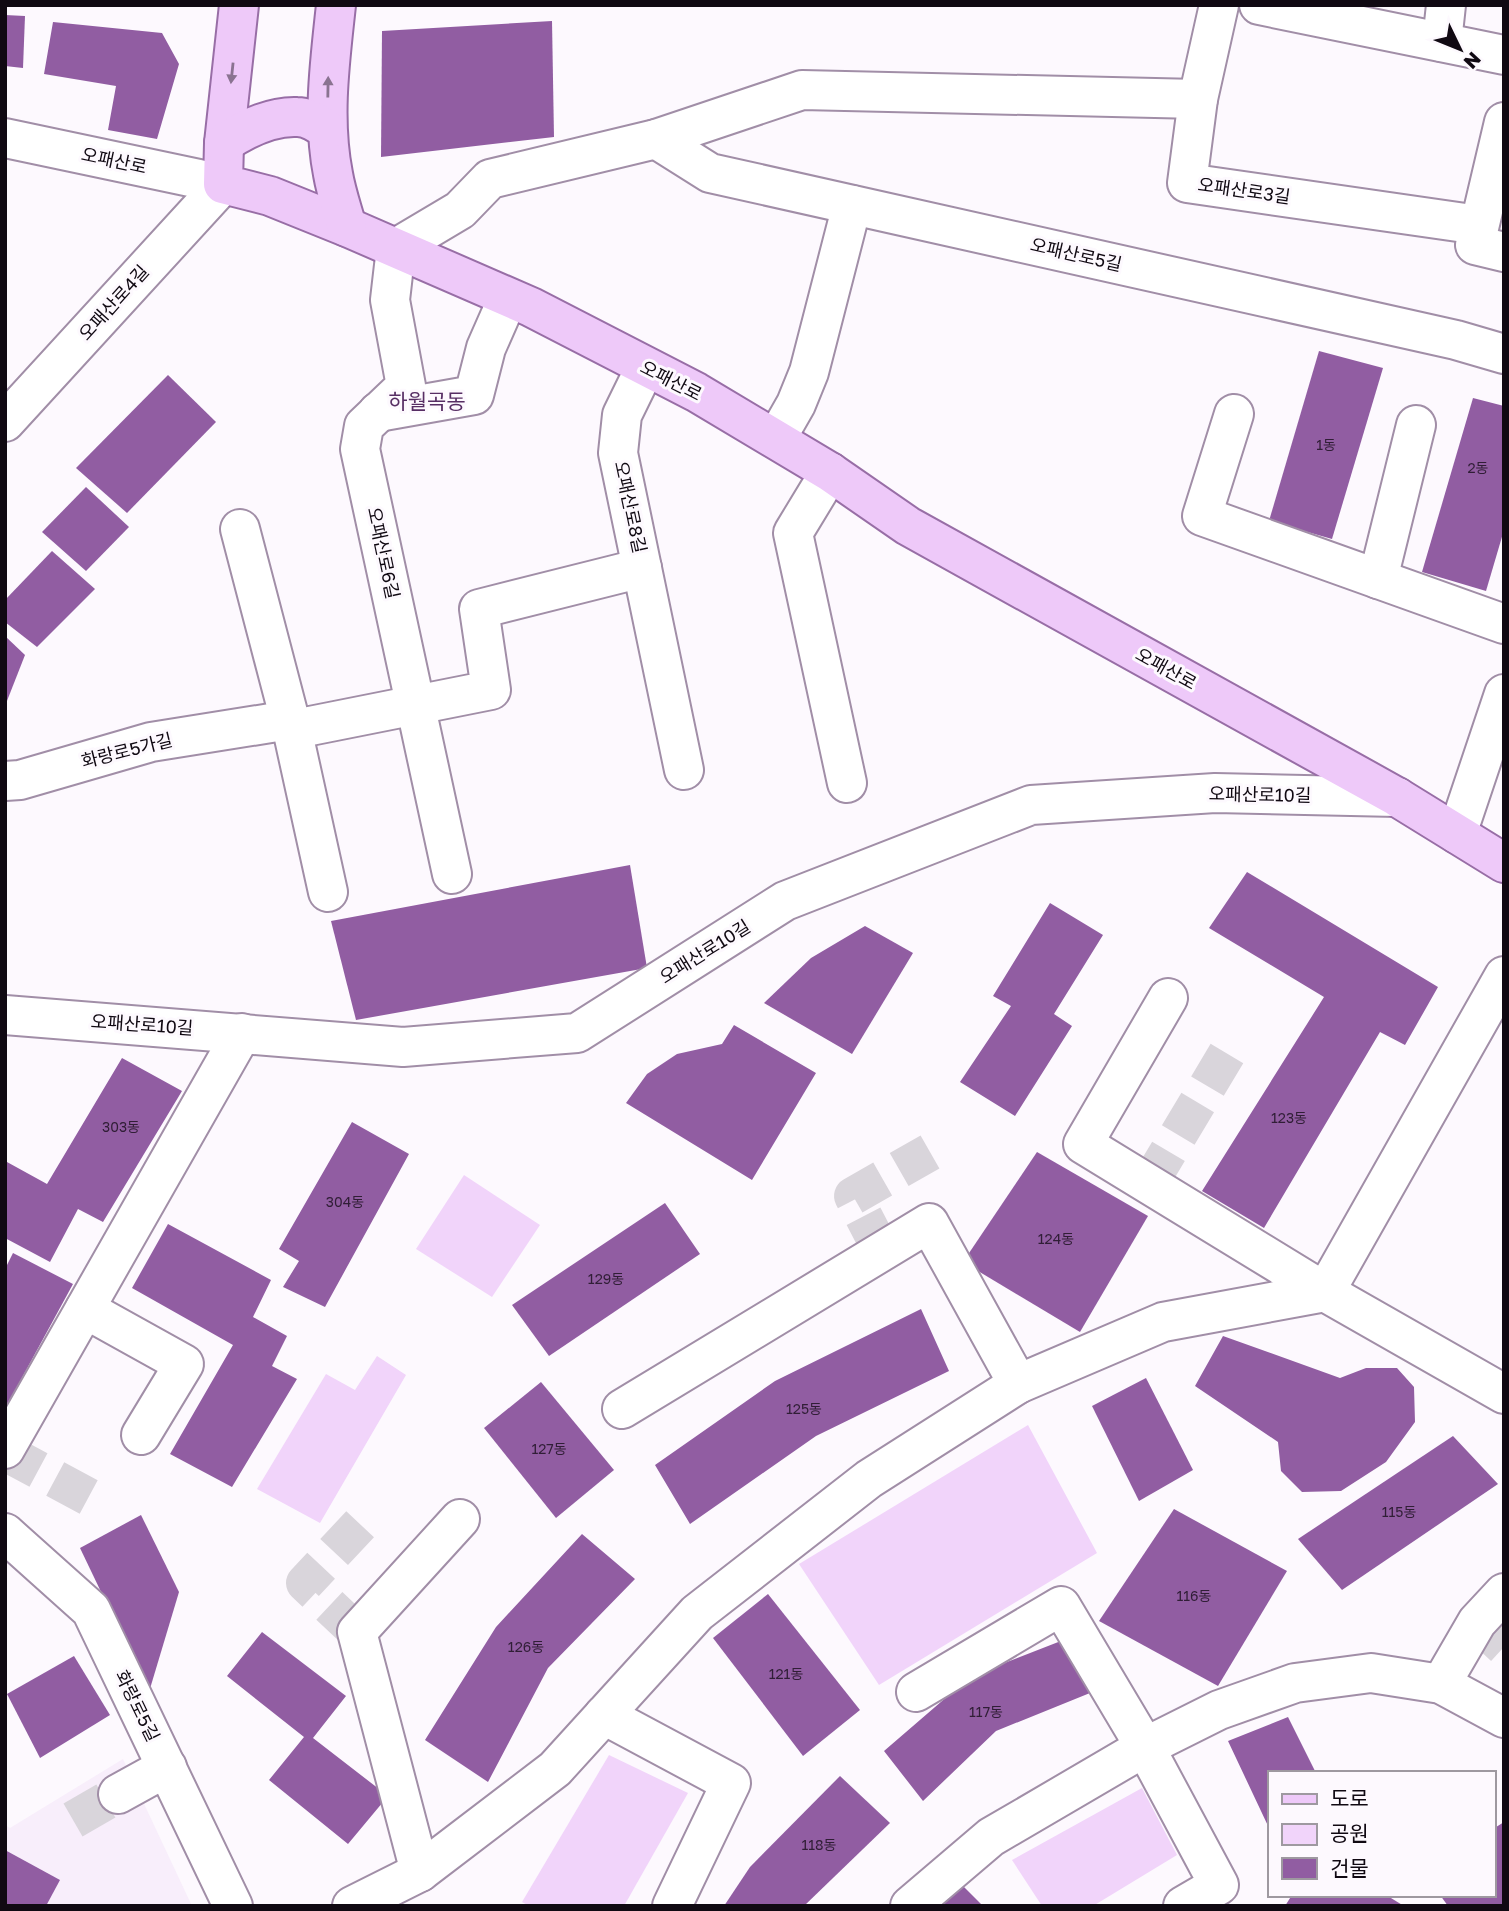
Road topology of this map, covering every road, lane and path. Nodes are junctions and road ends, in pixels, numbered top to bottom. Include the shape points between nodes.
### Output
1 (239, 5) edge
2 (336, 5) edge
3 (1219, 5) edge
4 (1259, 5) edge
5 (1446, 5) edge
6 (1442, 42) junction
7 (1504, 55) edge
8 (1198, 99) junction
9 (1504, 122) edge
10 (5, 138) edge
11 (656, 139) junction
12 (224, 143) junction
13 (330, 146) junction
14 (223, 184) junction
15 (270, 196) junction
16 (852, 205) junction
17 (347, 227) junction
18 (1492, 239) edge
19 (396, 248) junction
20 (508, 298) junction
21 (1504, 354) edge
22 (645, 368) junction
23 (379, 412) junction
24 (1234, 414) dead end
25 (5, 422) edge
26 (1416, 425) dead end
27 (776, 439) junction
28 (830, 472) junction
29 (240, 529) dead end
30 (642, 568) junction
31 (1378, 579) junction
32 (1504, 624) edge
33 (491, 690) joint
34 (1504, 694) edge
35 (415, 704) junction
36 (291, 724) junction
37 (684, 770) dead end
38 (5, 781) edge
39 (847, 783) dead end
40 (1397, 797) junction
41 (1457, 834) junction
42 (1504, 863) edge
43 (452, 874) dead end
44 (328, 892) dead end
45 (1504, 975) edge
46 (1168, 998) dead end
47 (5, 1015) edge
48 (242, 1033) junction
49 (1325, 1293) junction
50 (85, 1309) junction
51 (1018, 1384) junction
52 (1504, 1394) edge
53 (622, 1409) dead end
54 (141, 1435) dead end
55 (5, 1449) edge
56 (460, 1519) dead end
57 (5, 1533) edge
58 (1504, 1593) edge
59 (1441, 1684) junction
60 (916, 1692) dead end
61 (604, 1715) junction
62 (1504, 1718) edge
63 (1145, 1747) junction
64 (167, 1767) junction
65 (118, 1794) tunnel mouth
66 (420, 1872) junction
67 (233, 1906) edge
68 (352, 1906) edge
69 (672, 1906) edge
70 (910, 1906) edge
71 (1183, 1906) edge

1 -> 12 main road
13 -> 2 main road via 328,75
3 - 8 street, 오패산로3길
4 - 6 street
5 - 6 street
6 - 7 street
8 - 11 street via 802,90
8 - 18 street, 오패산로3길 via 1187,183
9 - 18 street, 오패산로3길
10 - 14 street, 오패산로
11 - 16 street, 오패산로5길 via 710,173
11 - 19 street via 490,179 460,210
12 - 13 main road via 250,128 298,117 318,124
12 - 14 main road
13 - 15 main road via 300,190
13 - 17 main road via 332,173
14 - 15 main road, 오패산로
14 - 25 street, 오패산로4길
15 - 17 main road, 오패산로
16 - 21 street, 오패산로5길
16 - 27 street via 809,372
17 - 19 main road, 오패산로
19 - 20 main road, 오패산로
19 - 23 street, 오패산로6길 via 390,300 407,386
20 - 22 main road, 오패산로
20 - 23 street via 486,348 474,395
22 - 27 main road, 오패산로
22 - 30 street, 오패산로8길 via 622,415 618,453
23 - 35 street, 오패산로6길 via 364,426 360,449
24 - 31 street via 1202,516
26 - 31 street
27 - 28 main road, 오패산로
28 - 39 street via 793,533
28 - 40 main road, 오패산로 via 908,526
29 - 36 street
30 - 33 street, 오패산로8길 via 479,609
30 - 37 street, 오패산로8길
31 - 32 street
33 - 35 street, 화랑로5가길
34 - 41 street
35 - 36 street, 화랑로5가길 via 304,727
35 - 43 street, 오패산로6길
36 - 38 street, 화랑로5가길 via 276,722 151,742
36 - 44 street
40 - 41 main road, 오패산로
40 - 48 street, 오패산로10길 via 1215,793 1031,805 785,901 577,1033 403,1047
41 - 42 main road, 오패산로
45 - 49 street
46 - 49 street via 1083,1144
47 - 48 street, 오패산로10길
48 - 50 street
49 - 51 street via 1163,1322
49 - 52 street
50 - 54 street via 184,1364
50 - 55 street
51 - 53 street via 929,1223
51 - 61 street via 869,1479 698,1613
56 - 66 street via 358,1632
57 - 64 street, 화랑로5길 via 91,1610
58 - 59 street via 1477,1622
59 - 62 street
59 - 63 street via 1371,1673 1295,1683 1219,1710
60 - 63 street via 1061,1606
61 - 66 street via 555,1769
61 - 69 street via 731,1783
63 - 70 street via 991,1837
63 - 71 street via 1219,1885
64 - 65 street
64 - 67 street, 화랑로5길
66 - 68 street

